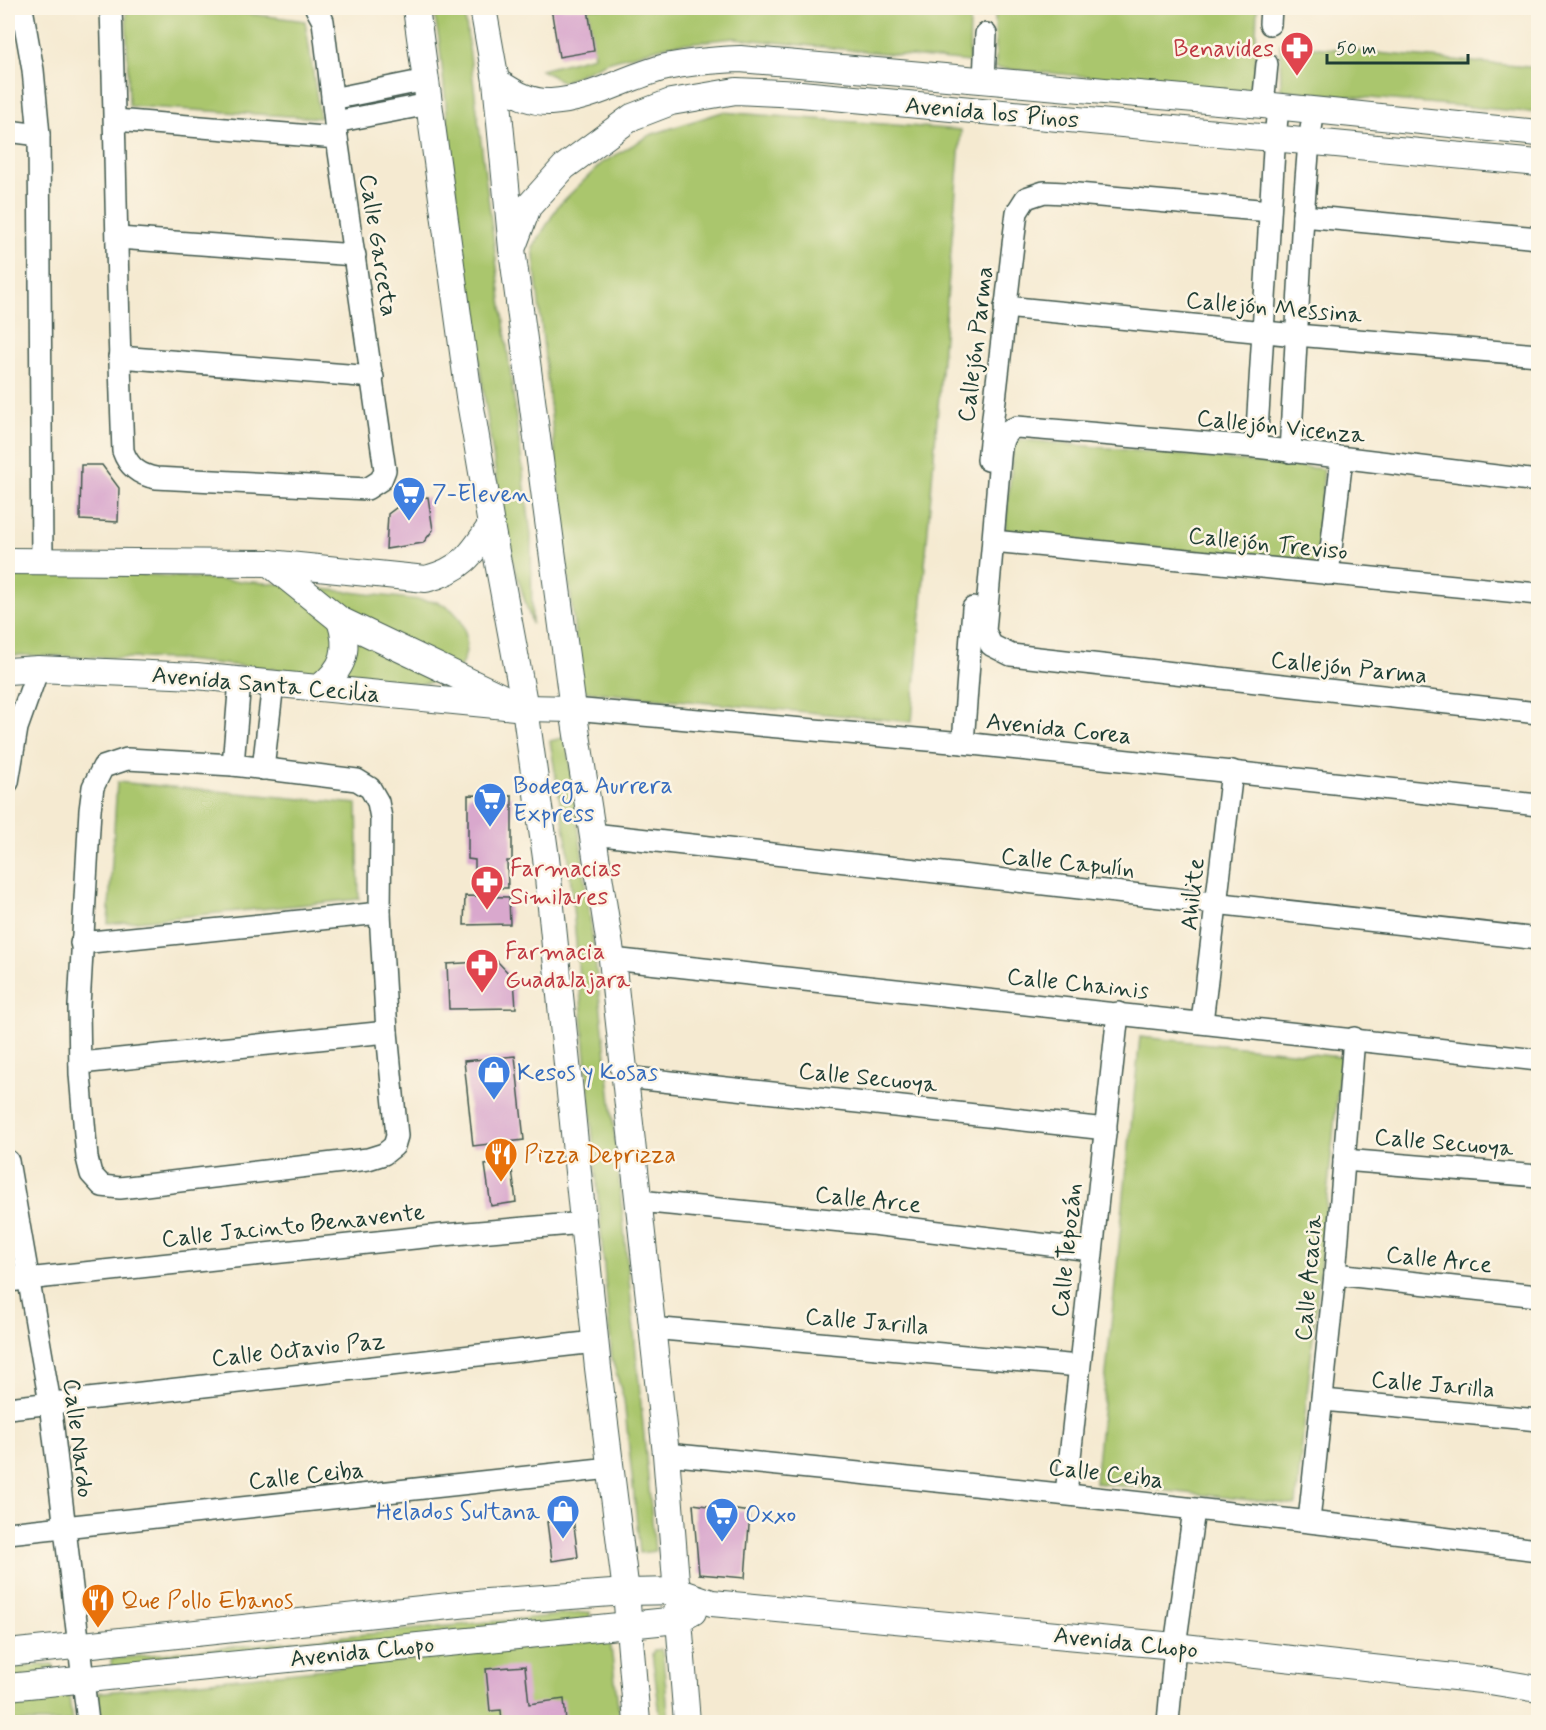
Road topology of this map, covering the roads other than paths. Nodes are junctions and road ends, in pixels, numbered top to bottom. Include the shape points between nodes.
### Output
1 (21, 8) edge
2 (111, 8) edge
3 (318, 8) edge
4 (416, 8) edge
5 (483, 8) edge
6 (986, 34) dead end
7 (1267, 64) dead end
8 (661, 69) junction
9 (496, 81) junction
10 (984, 81) junction
11 (427, 92) junction
12 (332, 99) junction
13 (671, 102) junction
14 (1270, 106) junction
15 (1314, 110) junction
16 (115, 120) junction
17 (336, 130) junction
18 (8, 131) edge
19 (1539, 133) edge
20 (39, 135) junction
21 (1275, 139) junction
22 (1309, 142) junction
23 (1539, 163) edge
24 (1270, 211) junction
25 (1304, 216) junction
26 (118, 238) junction
27 (1539, 238) edge
28 (512, 249) junction
29 (355, 255) junction
30 (1005, 307) junction
31 (1263, 332) junction
32 (1296, 335) junction
33 (1539, 355) edge
34 (119, 357) junction
35 (373, 377) junction
36 (1256, 447) junction
37 (1290, 452) junction
38 (1342, 458) junction
39 (1539, 481) edge
40 (491, 525) junction
41 (993, 541) junction
42 (42, 560) junction
43 (8, 561) edge
44 (269, 563) junction
45 (1328, 574) junction
46 (1539, 594) edge
47 (339, 620) junction
48 (38, 669) junction
49 (8, 671) edge
50 (240, 680) junction
51 (273, 683) junction
52 (319, 688) junction
53 (525, 708) junction
54 (573, 709) junction
55 (1539, 713) edge
56 (963, 743) junction
57 (233, 765) junction
58 (263, 769) junction
59 (1232, 771) junction
60 (8, 782) edge
61 (1539, 805) edge
62 (593, 834) junction
63 (1216, 904) junction
64 (380, 913) junction
65 (1539, 939) edge
66 (81, 943) junction
67 (612, 959) junction
68 (1118, 1013) junction
69 (1202, 1022) junction
70 (387, 1032) junction
71 (1354, 1038) junction
72 (1539, 1060) edge
73 (80, 1063) junction
74 (625, 1077) junction
75 (1106, 1129) junction
76 (1344, 1160) junction
77 (8, 1161) edge
78 (1539, 1176) edge
79 (639, 1201) junction
80 (584, 1223) junction
81 (1091, 1250) junction
82 (1335, 1274) junction
83 (18, 1280) edge
84 (1539, 1296) edge
85 (651, 1328) junction
86 (595, 1342) junction
87 (1079, 1366) junction
88 (1323, 1400) junction
89 (50, 1403) junction
90 (8, 1408) edge
91 (1539, 1420) edge
92 (666, 1454) junction
93 (610, 1468) junction
94 (1066, 1494) junction
95 (1194, 1510) junction
96 (1309, 1521) junction
97 (64, 1526) junction
98 (8, 1533) edge
99 (1539, 1550) edge
100 (677, 1591) junction
101 (626, 1592) junction
102 (712, 1603) junction
103 (678, 1620) junction
104 (629, 1625) junction
105 (79, 1645) junction
106 (1175, 1646) junction
107 (8, 1653) edge
108 (83, 1679) junction
109 (8, 1687) edge
110 (1539, 1689) edge
111 (88, 1722) edge
112 (637, 1722) edge
113 (687, 1722) edge
114 (1168, 1722) edge

1 - 20 street via 33,70
2 - 16 street
3 - 12 street, Calle Garceta
4 - 11 street
5 - 9 street
6 - 10 street
7 - 14 street
8 - 9 street, Avenida los Pinos via 586,95 550,102 525,99
8 - 10 street, Avenida los Pinos via 705,60 740,59
8 - 13 street
9 - 28 street
10 - 14 street, Avenida los Pinos
11 - 12 street
11 - 17 street
11 - 40 street
12 - 17 street, Calle Garceta
13 - 21 street, Avenida los Pinos via 736,91 801,94
13 - 28 street, Avenida los Pinos via 632,117 564,167 528,207
14 - 15 street, Avenida los Pinos
14 - 21 street
15 - 19 street, Avenida los Pinos
15 - 22 street
16 - 17 street
16 - 26 street
17 - 29 street, Calle Garceta
18 - 20 street
20 - 42 street
21 - 22 street, Avenida los Pinos
21 - 24 street
22 - 23 street, Avenida los Pinos
22 - 25 street
24 - 30 street, Callejón Parma via 1066,193 1044,192 1026,198 1017,212
24 - 31 street
25 - 27 street
25 - 32 street
26 - 29 street
26 - 34 street
28 - 54 street
29 - 35 street, Calle Garceta
30 - 31 street, Callejón Messina
30 - 56 street, Callejón Parma
31 - 32 street, Callejón Messina
31 - 36 street
32 - 33 street, Callejón Messina
32 - 37 street
34 - 35 street
34 - 35 street, Calle Garceta via 123,451 132,467 146,476 367,489 381,480 385,470
36 - 37 street, Callejón Vicenza
36 - 41 street, Callejón Vicenza via 1009,429 1002,445
37 - 38 street, Callejón Vicenza
38 - 39 street, Callejón Vicenza
38 - 45 street
40 - 44 street via 474,553 461,565 426,579
40 - 53 street
41 - 45 street, Callejón Treviso
41 - 55 street, Callejón Parma via 985,631 991,645 1011,655
42 - 43 street
42 - 44 street
44 - 47 street
45 - 46 street, Callejón Treviso
47 - 52 street via 345,635 343,658 332,678
47 - 53 street
48 - 49 street, Avenida Santa Cecilia
48 - 50 street, Avenida Santa Cecilia
48 - 60 street via 17,728
50 - 51 street, Avenida Santa Cecilia
50 - 57 street
51 - 52 street, Avenida Santa Cecilia
51 - 58 street
52 - 53 street, Avenida Santa Cecilia
53 - 54 street, Avenida Santa Cecilia
53 - 80 street via 546,858
54 - 56 street, Avenida Corea
54 - 62 street
56 - 59 street, Avenida Corea
57 - 58 street
57 - 66 street via 127,759 103,767 93,787
58 - 64 street via 357,780 370,788 381,819
59 - 61 street, Avenida Corea
59 - 63 street, Ahilite
62 - 63 street, Calle Capulín
62 - 67 street
63 - 65 street, Calle Capulín
63 - 69 street, Ahilite
64 - 66 street
64 - 70 street
66 - 73 street
67 - 68 street, Calle Chainis
67 - 74 street
68 - 69 street, Calle Chainis
68 - 75 street, Calle Tepozán
69 - 71 street, Calle Chainis
70 - 73 street
70 - 73 street via 398,1136 384,1154 120,1188 102,1186 91,1174
71 - 72 street, Calle Chainis
71 - 76 street, Calle Acacia
74 - 75 street, Calle Secuoya
74 - 79 street
75 - 81 street, Calle Tepozán
76 - 78 street, Calle Secuoya
76 - 82 street, Calle Acacia
77 - 83 street, Calle Nardo
79 - 81 street, Calle Arce
79 - 85 street
80 - 83 street, Calle Jacinto Benavente
80 - 86 street
81 - 87 street, Calle Tepozán
82 - 84 street, Calle Arce
82 - 88 street, Calle Acacia
83 - 89 street, Calle Nardo
85 - 87 street, Calle Jarilla
85 - 92 street
86 - 89 street, Calle Octavio Paz
86 - 93 street
87 - 94 street, Calle Tepozán
88 - 91 street, Calle Jarilla
88 - 96 street, Calle Acacia
89 - 90 street, Calle Octavio Paz
89 - 97 street, Calle Nardo
92 - 94 street, Calle Ceiba
92 - 100 street
93 - 97 street, Calle Ceiba
93 - 101 street
94 - 95 street, Calle Ceiba
95 - 96 street, Calle Ceiba
95 - 106 street
96 - 99 street, Calle Ceiba
97 - 98 street, Calle Ceiba
97 - 105 street, Calle Nardo
100 - 101 street, Avenida Chopo
100 - 102 street, Avenida Chopo
100 - 103 street
101 - 104 street
101 - 105 street, Avenida Chopo via 488,1602
102 - 103 street, Avenida Chopo
102 - 106 street, Avenida Chopo
103 - 104 street, Avenida Chopo
103 - 113 street
104 - 108 street, Avenida Chopo
104 - 112 street
105 - 107 street, Avenida Chopo
105 - 108 street, Calle Nardo
106 - 110 street, Avenida Chopo
106 - 114 street
108 - 109 street, Avenida Chopo
108 - 111 street, Calle Nardo

